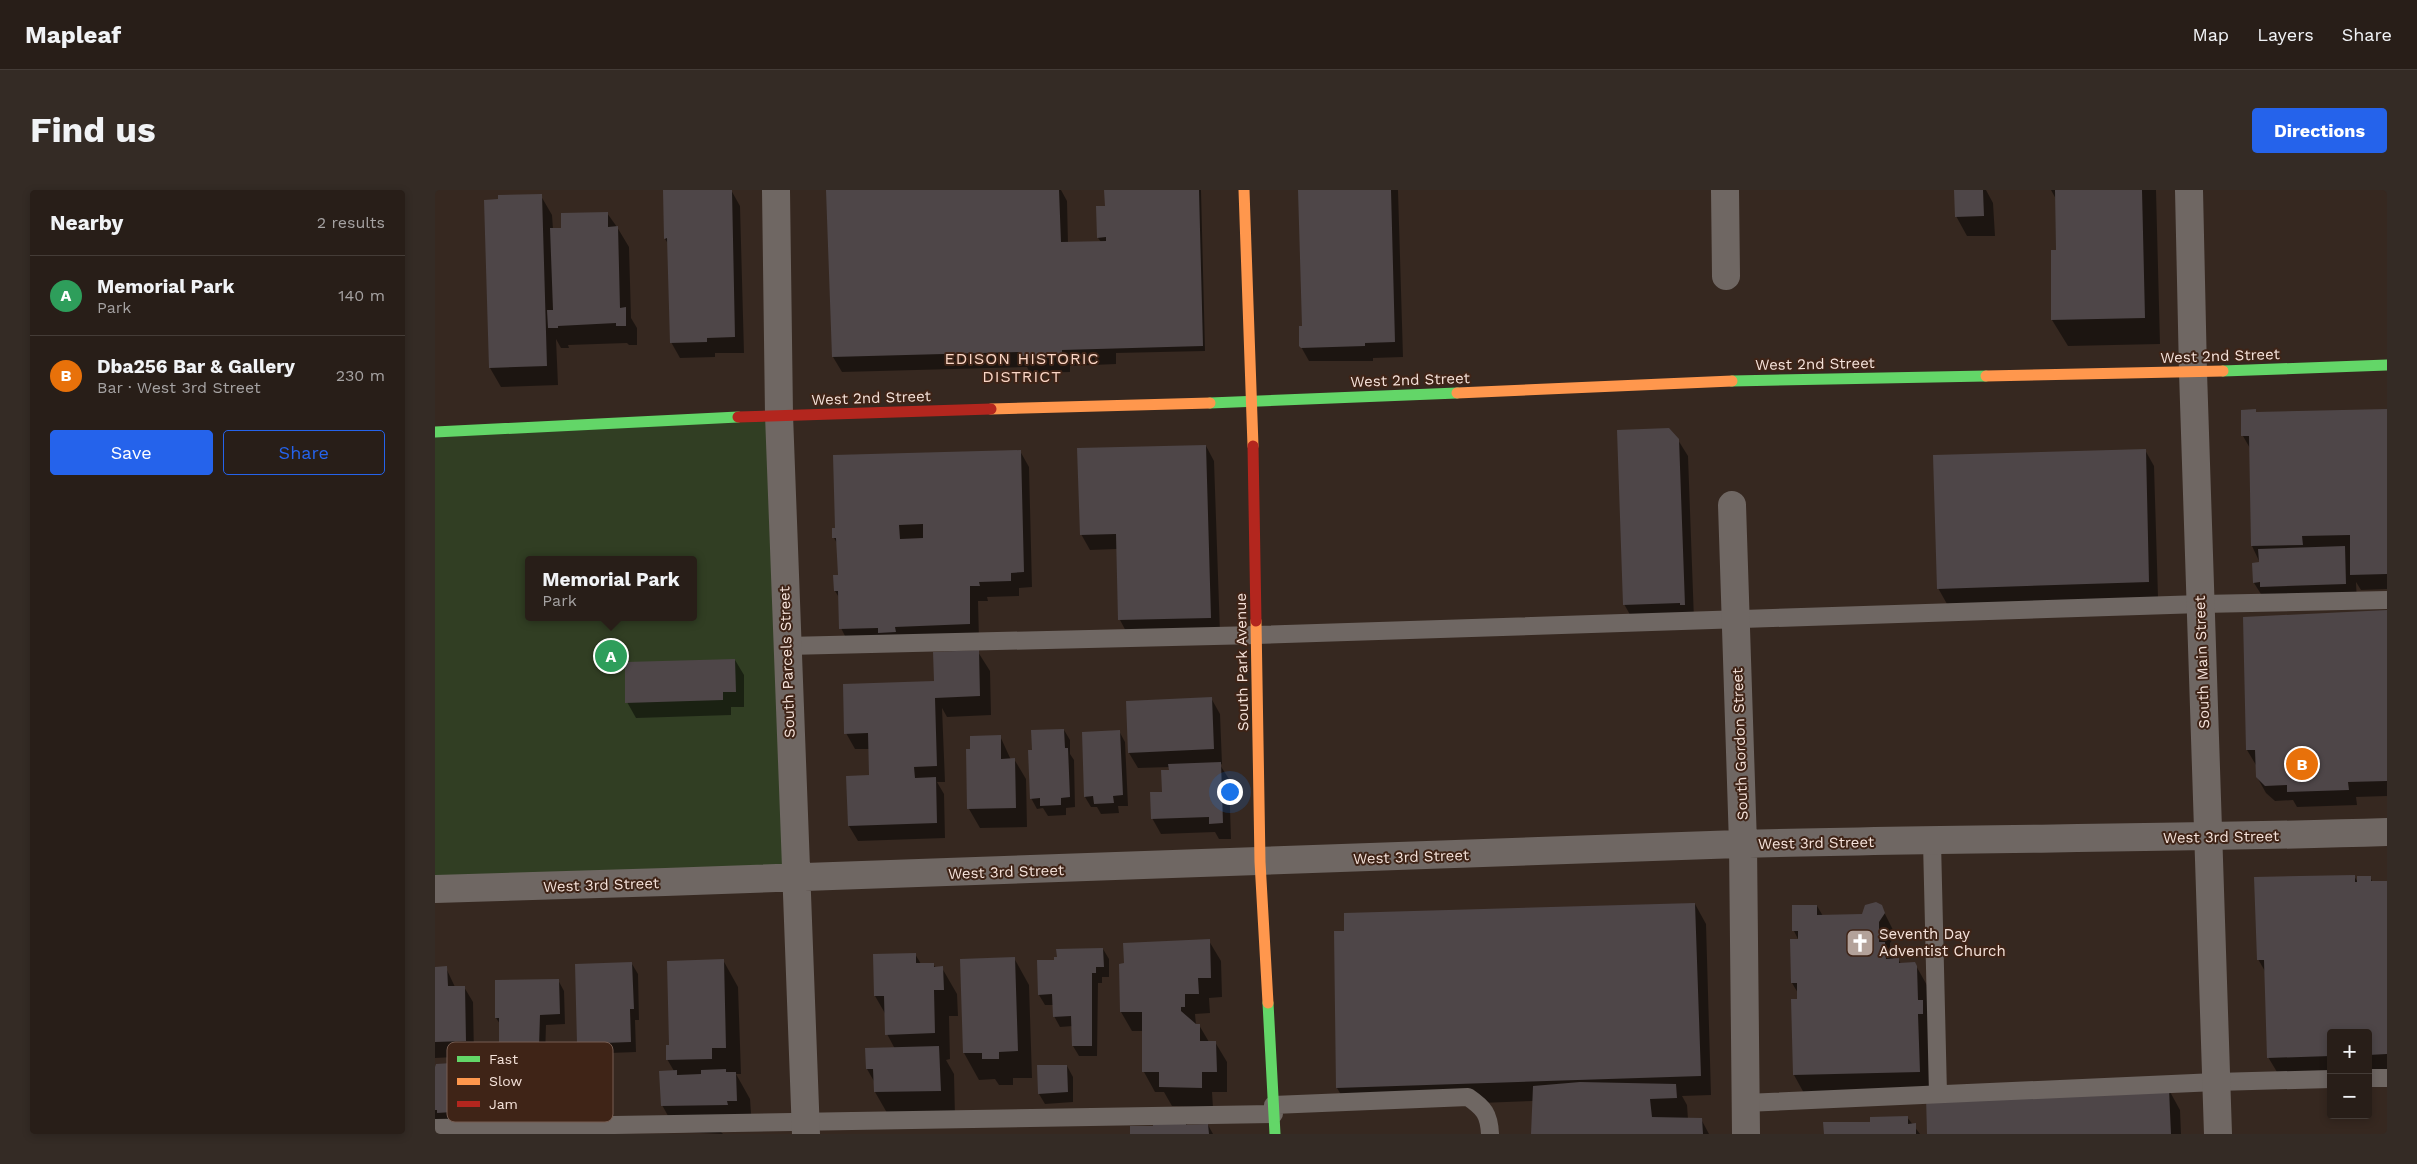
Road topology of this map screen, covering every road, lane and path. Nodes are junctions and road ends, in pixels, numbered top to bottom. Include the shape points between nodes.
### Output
1 (776, 190) edge
2 (1244, 190) edge
3 (1725, 190) edge
4 (2189, 190) edge
5 (1726, 276) dead end
6 (2387, 365) edge
7 (2193, 372) junction
8 (1253, 402) junction
9 (779, 415) junction
10 (435, 432) edge
11 (1731, 505) dead end
12 (2387, 600) edge
13 (2201, 604) junction
14 (1736, 619) junction
15 (1256, 635) junction
16 (787, 646) junction
17 (2387, 832) edge
18 (2208, 837) junction
19 (1932, 842) junction
20 (1743, 844) junction
21 (1260, 862) junction
22 (795, 879) junction
23 (435, 889) edge
24 (2372, 1078) edge
25 (2387, 1078) edge
26 (2327, 1079) edge
27 (2216, 1082) junction
28 (1938, 1094) junction
29 (1745, 1103) junction
30 (1273, 1110) junction
31 (1104, 1126) edge
32 (435, 1128) edge
33 (805, 1129) edge
34 (1275, 1134) edge
35 (1490, 1134) edge
36 (1746, 1134) edge
37 (2218, 1134) edge

1 - 9 street, South Parcels Street
2 - 8 street, South Park Avenue
3 - 5 street
4 - 7 street, South Main Street
6 - 7 street, West 2nd Street
7 - 8 street, West 2nd Street via 1728,381
7 - 13 street, South Main Street
8 - 9 street, West 2nd Street
8 - 15 street, South Park Avenue
9 - 10 street, West 2nd Street
9 - 16 street, South Parcels Street
11 - 14 street, South Gordon Street
12 - 13 lane
13 - 14 lane
13 - 18 street, South Main Street
14 - 15 lane
14 - 20 street, South Gordon Street
15 - 16 lane
15 - 21 street, South Park Avenue
16 - 22 street, South Parcels Street
17 - 18 street, West 3rd Street
18 - 19 street, West 3rd Street
18 - 27 street, South Main Street
19 - 20 street, West 3rd Street
19 - 28 lane
20 - 21 street, West 3rd Street
20 - 29 street, South Gordon Street
21 - 22 street, West 3rd Street
21 - 30 street, South Park Avenue
22 - 23 street, West 3rd Street
22 - 33 street, South Parcels Street
24 - 25 lane
26 - 27 lane
27 - 28 lane
27 - 37 street, South Main Street
28 - 29 lane
29 - 36 street, South Gordon Street
30 - 31 lane
30 - 34 street, South Park Avenue
30 - 35 lane via 1468,1097 1484,1107
31 - 33 lane
32 - 33 lane

